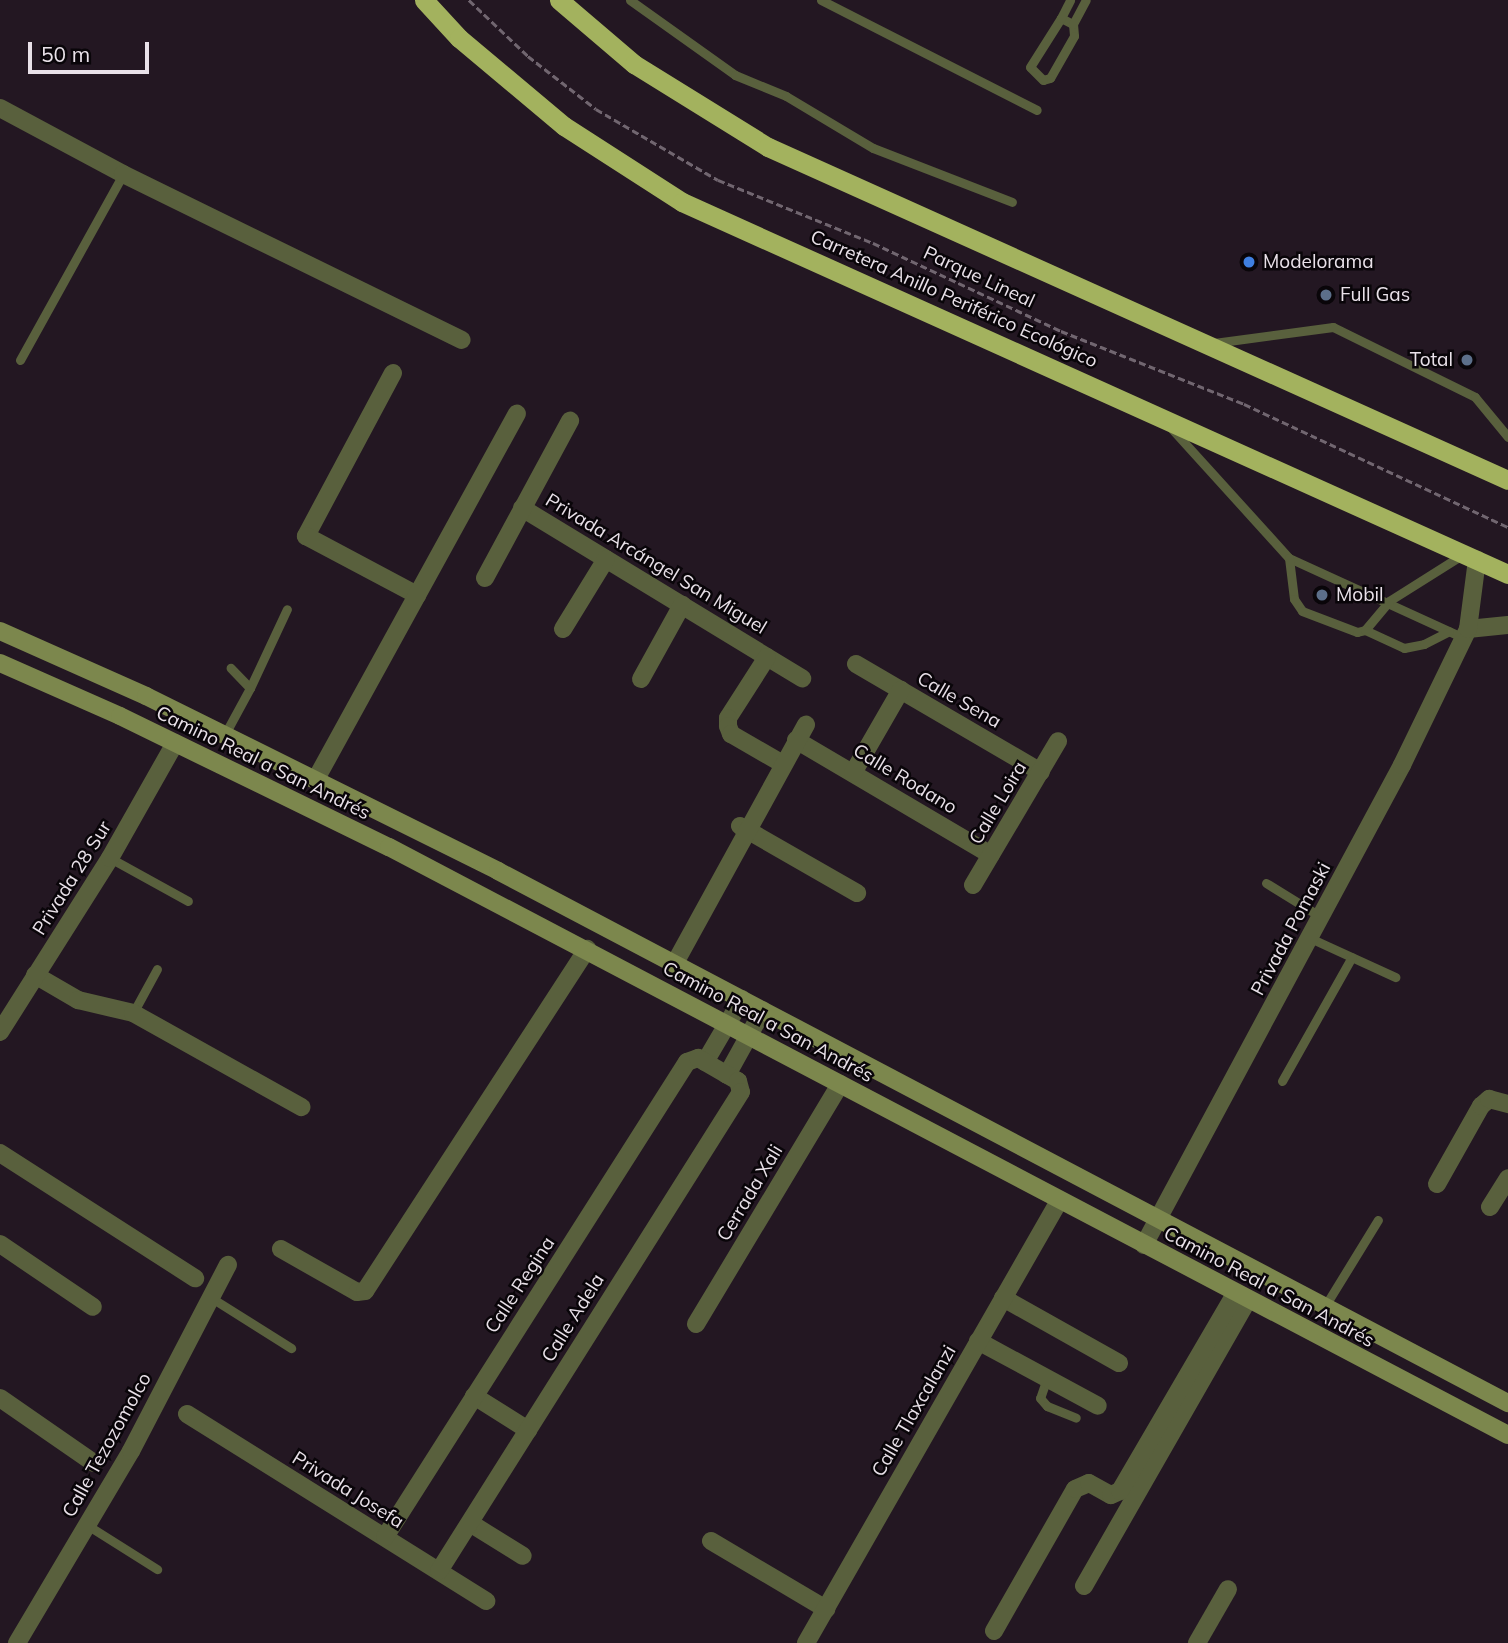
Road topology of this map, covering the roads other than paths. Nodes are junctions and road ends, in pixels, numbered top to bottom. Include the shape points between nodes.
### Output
1 (424, 0) edge
2 (559, 0) edge
3 (631, 0) edge
4 (821, 0) edge
5 (1070, 0) edge
6 (1086, 0) edge
7 (1060, 18) junction
8 (1073, 24) junction
9 (0, 108) edge
10 (1037, 110) dead end
11 (123, 174) junction
12 (1012, 202) dead end
13 (462, 340) dead end
14 (1200, 345) junction
15 (20, 360) dead end
16 (393, 373) dead end
17 (517, 414) dead end
18 (1159, 415) junction
19 (570, 421) dead end
20 (1508, 437) edge
21 (1508, 480) edge
22 (522, 508) junction
23 (1470, 557) junction
24 (1289, 558) junction
25 (606, 559) junction
26 (1508, 574) edge
27 (485, 578) dead end
28 (417, 595) junction
29 (1389, 601) junction
30 (682, 605) junction
31 (287, 609) dead end
32 (1508, 625) edge
33 (563, 629) dead end
34 (1365, 630) junction
35 (0, 631) edge
36 (1461, 633) junction
37 (767, 657) junction
38 (0, 663) edge
39 (856, 664) dead end
40 (231, 668) dead end
41 (802, 678) dead end
42 (641, 679) dead end
43 (250, 688) junction
44 (132, 690) junction
45 (901, 690) junction
46 (120, 716) junction
47 (225, 734) junction
48 (1058, 741) dead end
49 (175, 743) junction
50 (783, 764) junction
51 (1041, 772) junction
52 (853, 773) junction
53 (316, 779) junction
54 (743, 828) junction
55 (991, 855) junction
56 (110, 858) junction
57 (1266, 883) dead end
58 (973, 885) dead end
59 (857, 893) dead end
60 (188, 901) dead end
61 (1321, 917) junction
62 (1310, 937) junction
63 (587, 949) junction
64 (1352, 957) junction
65 (670, 961) junction
66 (157, 969) dead end
67 (35, 975) junction
68 (1395, 977) dead end
69 (742, 999) junction
70 (763, 1010) junction
71 (133, 1013) junction
72 (727, 1024) junction
73 (0, 1032) edge
74 (749, 1035) junction
75 (699, 1060) junction
76 (727, 1075) junction
77 (1282, 1081) dead end
78 (840, 1084) junction
79 (1508, 1104) edge
80 (301, 1107) dead end
81 (0, 1153) edge
82 (1508, 1178) edge
83 (1437, 1184) dead end
84 (1059, 1201) junction
85 (1490, 1207) dead end
86 (1161, 1219) junction
87 (1378, 1220) dead end
88 (0, 1244) edge
89 (1144, 1245) junction
90 (281, 1249) dead end
91 (228, 1265) dead end
92 (195, 1278) dead end
93 (210, 1297) junction
94 (1241, 1297) junction
95 (1003, 1298) junction
96 (1325, 1306) junction
97 (93, 1307) dead end
98 (696, 1324) dead end
99 (1361, 1325) junction
100 (978, 1341) junction
101 (290, 1348) dead end
102 (1347, 1352) junction
103 (1119, 1363) dead end
104 (1047, 1378) junction
105 (474, 1396) junction
106 (0, 1398) edge
107 (1508, 1403) edge
108 (1098, 1406) dead end
109 (187, 1415) dead end
110 (1076, 1419) dead end
111 (528, 1430) junction
112 (1508, 1435) edge
113 (94, 1463) dead end
114 (470, 1523) junction
115 (87, 1525) junction
116 (385, 1537) junction
117 (711, 1541) dead end
118 (523, 1556) dead end
119 (157, 1569) dead end
120 (439, 1571) junction
121 (1084, 1586) dead end
122 (1228, 1589) dead end
123 (486, 1601) dead end
124 (825, 1608) junction
125 (994, 1631) dead end
126 (17, 1643) edge
127 (806, 1643) edge
128 (1197, 1643) edge

1 - 18 highway, Carretera Anillo Periférico Ecológico via 459,38 564,126 682,202
2 - 14 highway via 634,64 768,147
3 - 12 lane via 735,75 786,96 873,148
4 - 10 lane
5 - 7 lane
6 - 8 lane
7 - 8 lane
7 - 8 lane via 1030,67 1043,80 1050,78 1074,36
9 - 11 street
11 - 13 street
11 - 15 lane
14 - 20 lane via 1333,327 1475,397
14 - 21 highway
16 - 28 street via 306,536
17 - 28 street
18 - 23 highway, Carretera Anillo Periférico Ecológico
18 - 24 lane
19 - 22 street
22 - 25 street, Privada Arcángel San Miguel
22 - 27 street
23 - 26 highway, Carretera Anillo Periférico Ecológico
23 - 29 lane
23 - 36 street, Privada Pomaski
24 - 29 lane
24 - 34 lane via 1294,599 1302,611 1357,632
25 - 30 street, Privada Arcángel San Miguel
25 - 33 street
28 - 53 street
29 - 34 lane
29 - 36 lane
30 - 37 street, Privada Arcángel San Miguel
30 - 42 street
31 - 43 lane
32 - 36 street
34 - 36 lane via 1404,648
35 - 44 main road, Camino Real a San Andrés
36 - 61 street, Privada Pomaski
37 - 41 street, Privada Arcángel San Miguel
37 - 50 street, Privada Arcángel San Miguel via 728,718 728,726 731,734
38 - 46 main road, Camino Real a San Andrés
39 - 45 street, Calle Sena
40 - 43 lane
43 - 47 lane
44 - 46 main road
44 - 47 main road, Camino Real a San Andrés
45 - 51 street, Calle Sena
45 - 52 street
46 - 49 main road, Camino Real a San Andrés
47 - 53 main road, Camino Real a San Andrés
48 - 51 street, Calle Loira
49 - 56 street, Privada 28 Sur
49 - 63 main road, Camino Real a San Andrés
50 - 52 street, Calle Rodano via 801,732
50 - 54 street via 765,794 752,804
51 - 55 street, Calle Loira
52 - 55 street, Calle Rodano
53 - 65 main road, Camino Real a San Andrés
54 - 59 street
54 - 65 street
55 - 58 street, Calle Loira
56 - 60 lane
56 - 67 street, Privada 28 Sur
57 - 61 lane
61 - 62 street, Privada Pomaski
62 - 64 lane
62 - 86 street, Privada Pomaski
63 - 72 main road, Camino Real a San Andrés
63 - 90 street via 365,1292 357,1292
64 - 68 lane
64 - 77 lane
65 - 69 main road, Camino Real a San Andrés
66 - 71 lane
67 - 71 street via 78,1000
67 - 73 street, Privada 28 Sur
69 - 70 main road, Camino Real a San Andrés
69 - 72 street, Calle Regina
70 - 74 street
70 - 86 main road, Camino Real a San Andrés
71 - 80 street
72 - 74 main road, Camino Real a San Andrés
72 - 75 street, Calle Regina
74 - 76 street
74 - 78 main road, Camino Real a San Andrés
75 - 76 street
75 - 105 street, Calle Regina
76 - 111 street, Calle Adela via 741,1087
78 - 84 main road, Camino Real a San Andrés
78 - 98 street, Cerrada Xali
79 - 83 street via 1489,1099 1481,1106
81 - 92 street
82 - 85 street
84 - 89 main road, Camino Real a San Andrés
84 - 95 street, Calle Tlaxcalanzi
86 - 89 street, Privada Pomaski
86 - 96 main road, Camino Real a San Andrés
87 - 96 lane
88 - 97 street
89 - 94 main road, Camino Real a San Andrés
91 - 93 street, Calle Tezozomolco
93 - 101 lane
93 - 115 street, Calle Tezozomolco
94 - 102 main road, Camino Real a San Andrés
94 - 121 street
94 - 125 street via 1120,1491 1111,1495 1089,1483 1075,1489
95 - 100 street, Calle Tlaxcalanzi
95 - 103 street
96 - 99 main road, Camino Real a San Andrés
99 - 102 main road
99 - 107 main road, Camino Real a San Andrés
100 - 104 street
100 - 124 street, Calle Tlaxcalanzi
102 - 112 main road, Camino Real a San Andrés
104 - 108 street
104 - 110 lane via 1040,1398
105 - 111 street
105 - 116 street, Calle Regina
106 - 113 street
109 - 116 street, Privada Josefa
111 - 114 street, Calle Adela
114 - 118 street
114 - 120 street, Calle Adela
115 - 119 lane
115 - 126 street, Calle Tezozomolco
116 - 120 street, Privada Josefa
117 - 124 street
120 - 123 street, Privada Josefa
122 - 128 street
124 - 127 street, Calle Tlaxcalanzi

